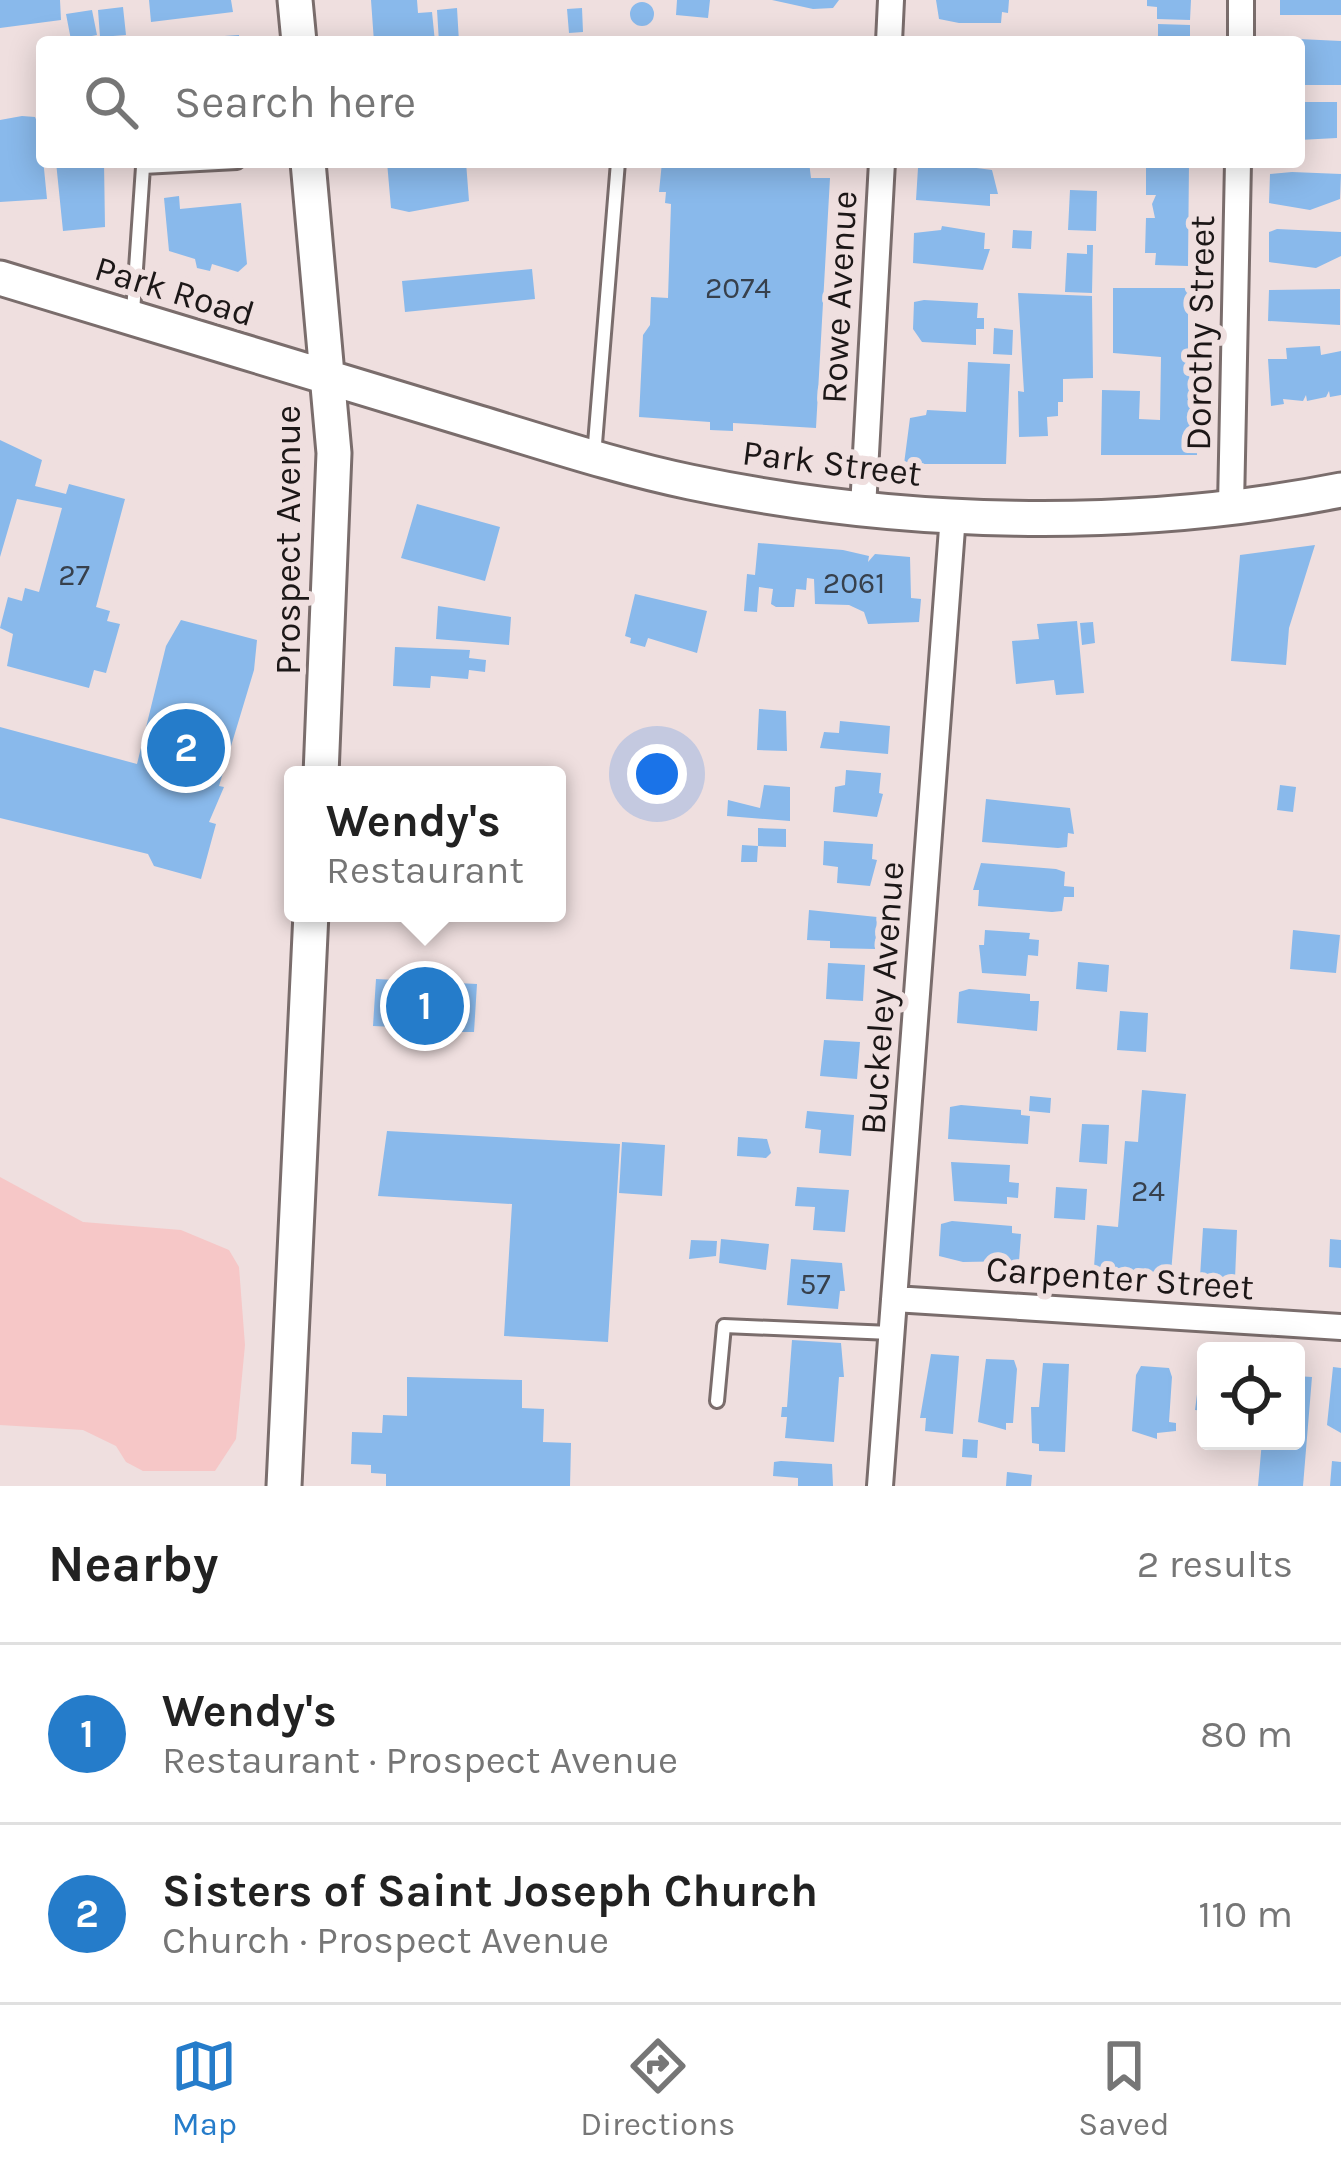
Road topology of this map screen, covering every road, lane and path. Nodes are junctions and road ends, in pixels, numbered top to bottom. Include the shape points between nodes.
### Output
1 (296, 0) edge
2 (891, 0) edge
3 (1241, 0) edge
4 (299, 36) edge
5 (889, 36) edge
6 (1240, 36) edge
7 (143, 168) edge
8 (308, 168) edge
9 (618, 168) edge
10 (882, 168) edge
11 (1238, 168) edge
12 (0, 278) edge
13 (133, 316) junction
14 (326, 378) junction
15 (594, 457) junction
16 (1341, 490) edge
17 (1231, 506) junction
18 (862, 508) junction
19 (953, 515) junction
20 (321, 766) edge
21 (311, 922) edge
22 (894, 1300) junction
23 (1341, 1327) edge
24 (892, 1333) junction
25 (717, 1400) dead end
26 (284, 1486) edge
27 (880, 1486) edge

1 - 4 main road
2 - 5 street
3 - 6 street
7 - 13 lane
8 - 14 main road, Prospect Avenue
9 - 15 lane
10 - 18 street, Rowe Avenue
11 - 17 street, Dorothy Street
12 - 13 main road, Park Road
13 - 14 main road, Park Road
14 - 15 main road, Park Street
14 - 20 main road, Prospect Avenue via 334,453
15 - 18 main road, Park Street via 690,482
16 - 17 main road, Park Street
17 - 19 main road, Park Street
18 - 19 main road, Park Street
19 - 22 street, Buckeley Avenue
21 - 26 main road
22 - 23 street, Carpenter Street
22 - 24 street, Buckeley Avenue
24 - 25 lane via 724,1326
24 - 27 street, Buckeley Avenue

